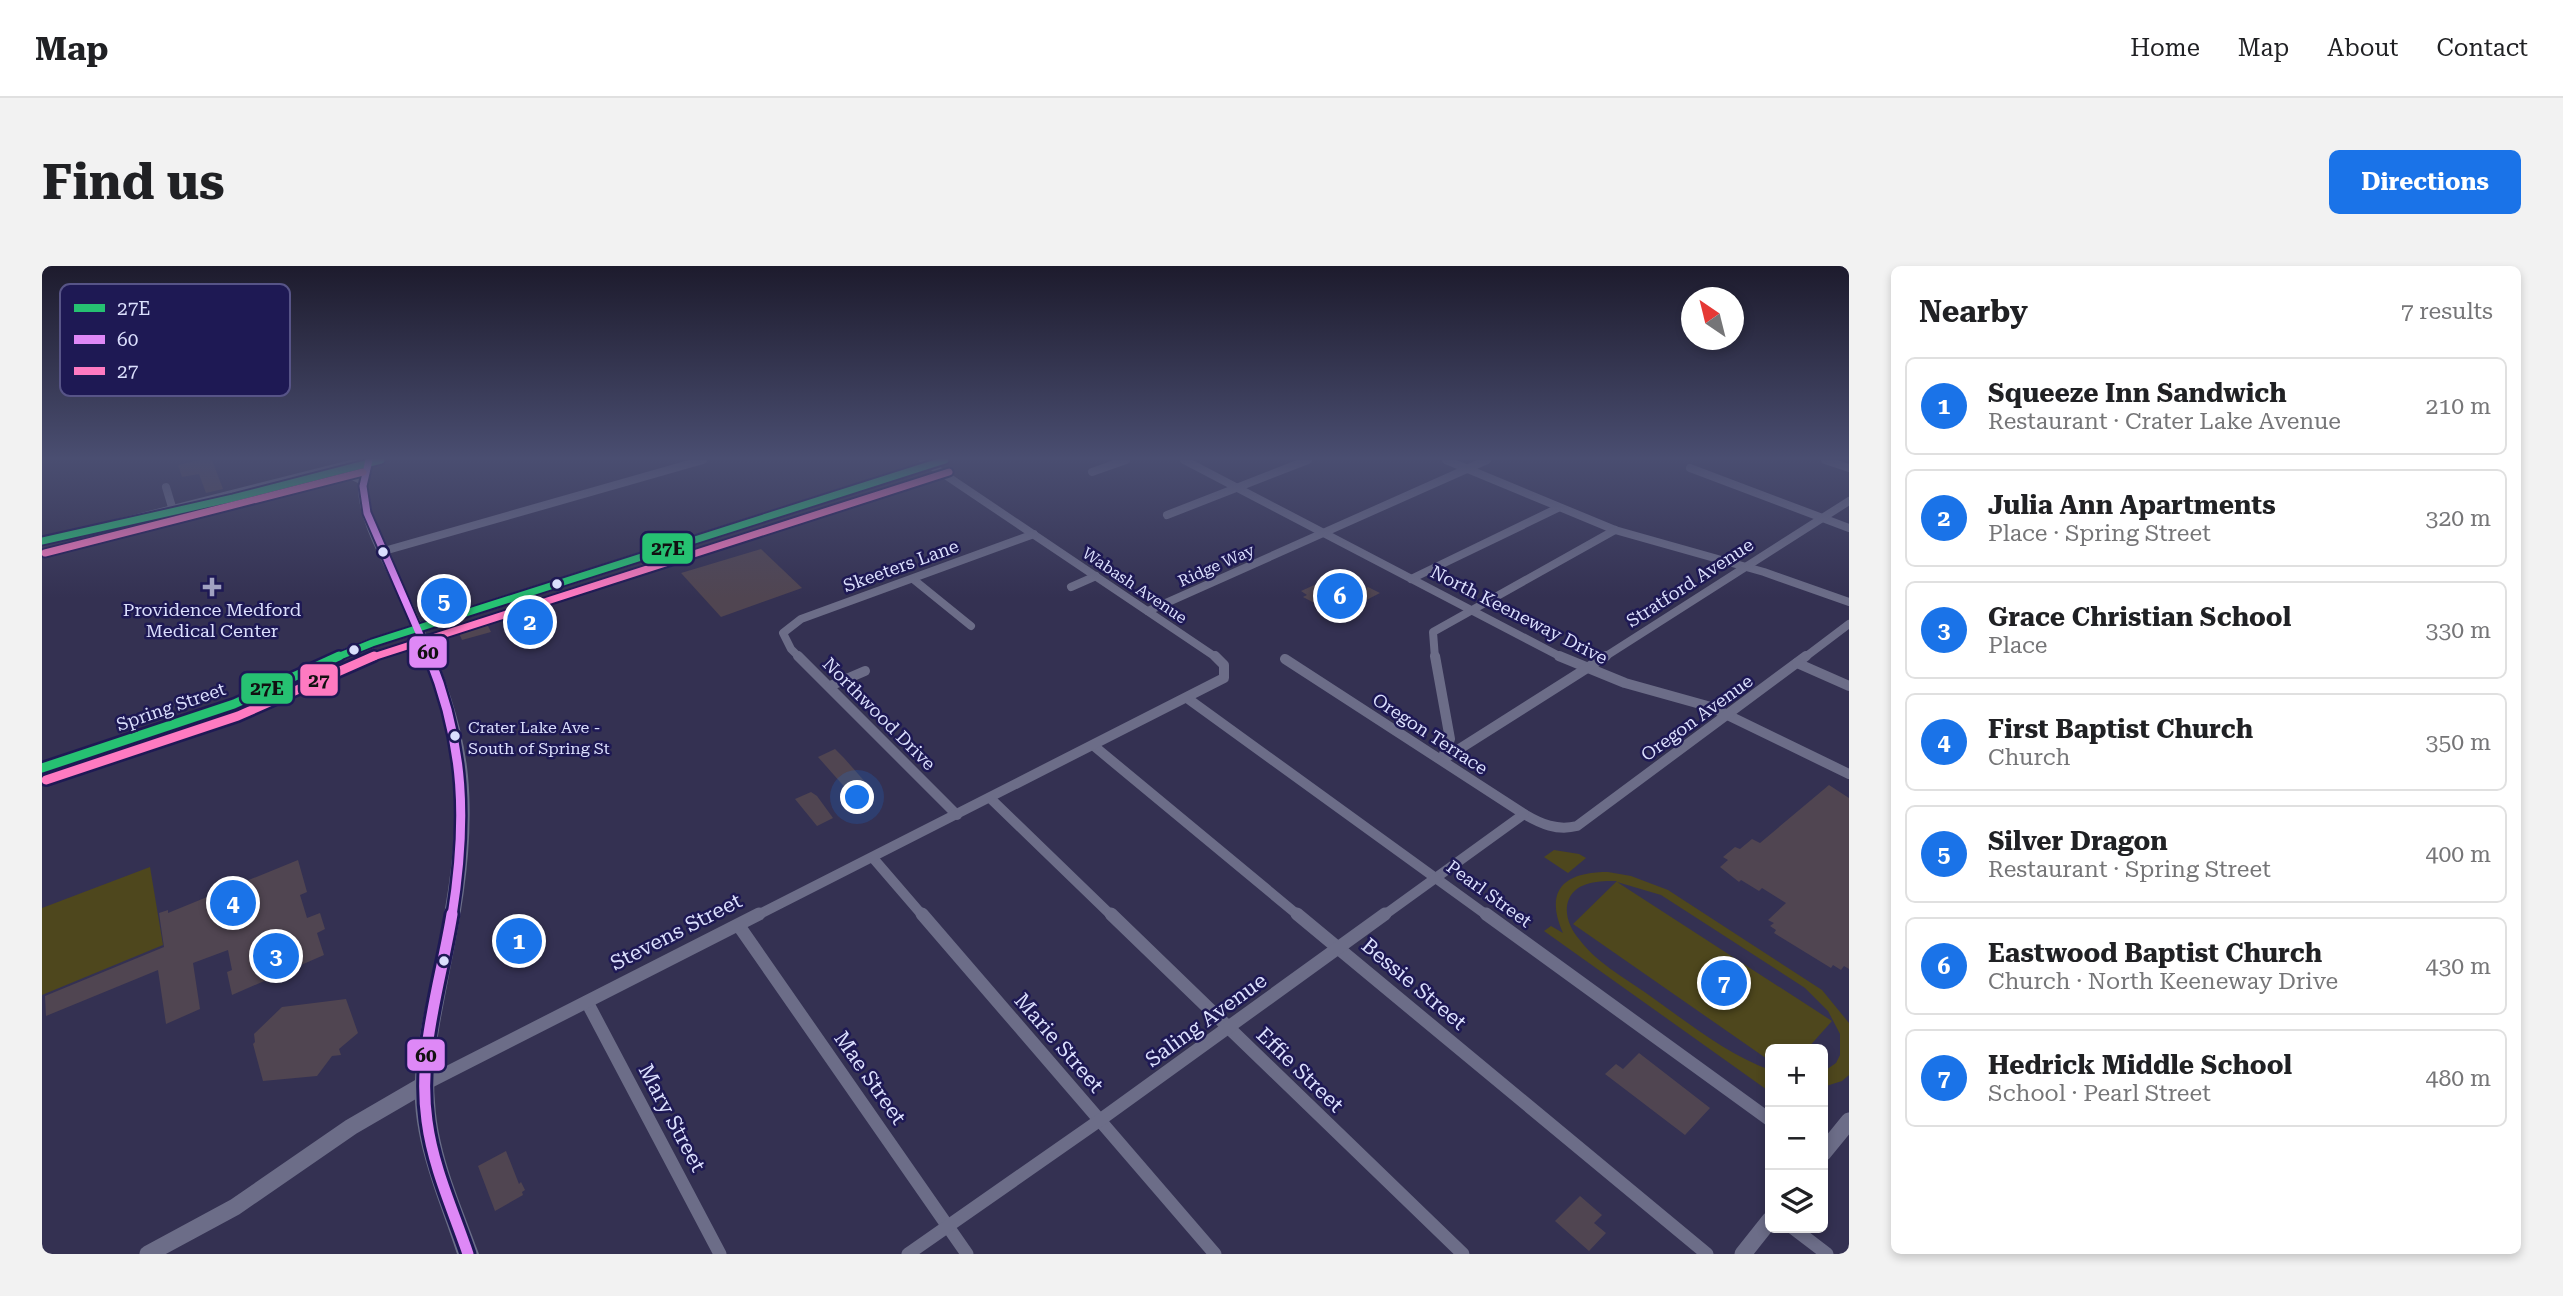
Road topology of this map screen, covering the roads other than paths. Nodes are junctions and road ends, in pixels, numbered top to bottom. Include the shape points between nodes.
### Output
1 (176, 506) edge
2 (190, 506) edge
3 (365, 506) edge
4 (541, 506) edge
5 (792, 506) edge
6 (993, 506) edge
7 (1189, 506) edge
8 (1274, 506) edge
9 (1381, 506) edge
10 (1554, 506) edge
11 (1792, 506) edge
12 (1841, 506) edge
13 (172, 507) joint
14 (1558, 508) junction
15 (1167, 515) dead end
16 (1824, 518) junction
17 (132, 519) junction
18 (1849, 528) edge
19 (1615, 530) junction
20 (1323, 532) junction
21 (1034, 534) junction
22 (42, 541) edge
23 (384, 551) junction
24 (1745, 567) junction
25 (1096, 576) junction
26 (913, 579) junction
27 (1411, 579) junction
28 (1071, 587) dead end
29 (1849, 602) edge
30 (1470, 610) junction
31 (1148, 611) junction
32 (1849, 624) edge
33 (971, 626) dead end
34 (418, 628) junction
35 (783, 633) joint
36 (1285, 659) dead end
37 (1797, 663) junction
38 (1225, 665) joint
39 (1587, 668) junction
40 (865, 671) dead end
41 (830, 686) junction
42 (1849, 686) edge
43 (1187, 698) junction
44 (1727, 715) junction
45 (1094, 746) junction
46 (1442, 760) junction
47 (42, 768) edge
48 (1849, 774) edge
49 (989, 798) junction
50 (1524, 814) junction
51 (957, 815) junction
52 (1560, 829) joint
53 (873, 858) junction
54 (1437, 878) junction
55 (739, 926) junction
56 (1340, 948) junction
57 (587, 1002) junction
58 (1228, 1027) junction
59 (425, 1084) junction
60 (1765, 1116) edge
61 (1100, 1120) junction
62 (1849, 1121) edge
63 (1828, 1147) edge
64 (947, 1226) junction
65 (1765, 1226) edge
66 (1800, 1233) edge
67 (148, 1254) edge
68 (468, 1254) edge
69 (720, 1254) edge
70 (908, 1254) edge
71 (967, 1254) edge
72 (1215, 1254) edge
73 (1462, 1254) edge
74 (1707, 1254) edge
75 (1743, 1254) edge
76 (1827, 1254) edge

1 - 13 main road
2 - 17 main road
3 - 23 main road
4 - 23 street
5 - 34 street, Spring Street
6 - 21 street, Wabash Avenue
7 - 15 street
8 - 20 street, North Keeneway Drive
9 - 20 street, Ridge Way
10 - 14 street
11 - 16 street
12 - 16 street, Stratford Avenue
13 - 17 main road
14 - 19 street
14 - 27 street
16 - 18 street
16 - 24 street, Stratford Avenue
17 - 22 main road
19 - 24 street
19 - 30 street
20 - 27 street, North Keeneway Drive
20 - 31 street, Ridge Way
21 - 25 street, Wabash Avenue
21 - 26 street, Skeeters Lane
23 - 34 main road
24 - 29 street
24 - 39 street, Stratford Avenue
25 - 28 street
25 - 31 street, Wabash Avenue
26 - 33 street
26 - 35 street, Skeeters Lane via 801,619
27 - 30 street, North Keeneway Drive
30 - 39 street, North Keeneway Drive
30 - 46 street via 1433,632 1450,739
31 - 38 street, Wabash Avenue
32 - 37 street, Oregon Avenue
34 - 47 street, Spring Street via 340,655 234,704
34 - 59 main road via 451,716 462,795 457,876
35 - 41 street, Northwood Drive via 785,642
36 - 46 street, Oregon Terrace
37 - 42 street
37 - 44 street, Oregon Avenue
38 - 43 street, Stevens Street via 1224,678
39 - 44 street, North Keeneway Drive
39 - 46 street, Stratford Avenue
40 - 41 street
41 - 51 street, Northwood Drive
43 - 45 street, Stevens Street
43 - 54 street, Pearl Street
44 - 48 street, North Keeneway Drive
44 - 52 street, Oregon Avenue via 1577,826
45 - 49 street, Stevens Street
45 - 56 street, Bessie Street
46 - 50 street, Oregon Terrace
49 - 51 street, Stevens Street
49 - 58 street, Effie Street
50 - 52 street, Oregon Terrace
50 - 54 street, Saling Avenue
51 - 53 street, Stevens Street
53 - 55 street, Stevens Street
53 - 61 street, Marie Street
54 - 56 street, Saling Avenue
54 - 60 street, Pearl Street
55 - 57 street, Stevens Street
55 - 64 street, Mae Street
56 - 58 street, Saling Avenue
56 - 74 street, Bessie Street
57 - 59 street, Stevens Street
57 - 69 street, Mary Street
58 - 61 street, Saling Avenue
58 - 73 street, Effie Street
59 - 67 street, Stevens Street via 351,1127 235,1207
59 - 68 main road via 432,1144
61 - 64 street, Saling Avenue
61 - 72 street, Marie Street
62 - 63 street
64 - 70 street, Saling Avenue
64 - 71 street, Mae Street
65 - 75 street
66 - 76 street

